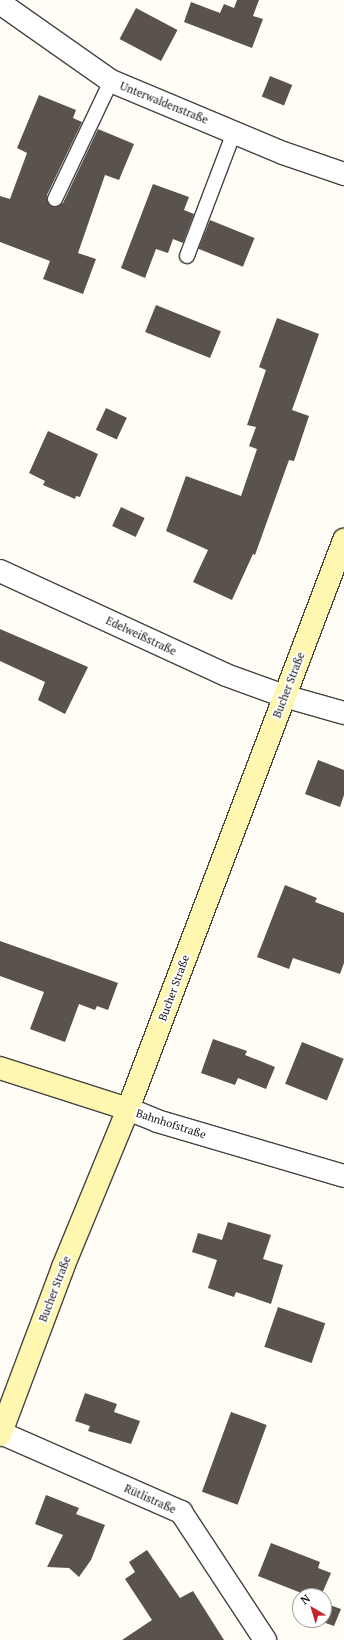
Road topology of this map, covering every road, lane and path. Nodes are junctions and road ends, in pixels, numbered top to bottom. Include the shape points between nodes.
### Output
1 (0, 3) edge
2 (110, 81) junction
3 (234, 132) junction
4 (344, 174) edge
5 (55, 199) dead end
6 (187, 256) dead end
7 (344, 540) edge
8 (0, 571) edge
9 (284, 696) junction
10 (344, 713) edge
11 (0, 1068) edge
12 (128, 1109) junction
13 (344, 1176) edge
14 (0, 1434) edge
15 (265, 1640) edge

1 - 2 street, Unterwaldenstraße
2 - 3 street, Unterwaldenstraße
2 - 5 lane
3 - 4 street, Unterwaldenstraße
3 - 6 lane
7 - 9 main road, Bucher Straße
8 - 9 street, Edelweißstraße via 226,675
9 - 10 street, Edelweißstraße
9 - 12 main road, Bucher Straße
11 - 12 main road, Bahnhofstraße
12 - 13 street, Bahnhofstraße via 157,1121
12 - 14 main road, Bucher Straße via 63,1268
14 - 15 street, Rütlistraße via 181,1512

